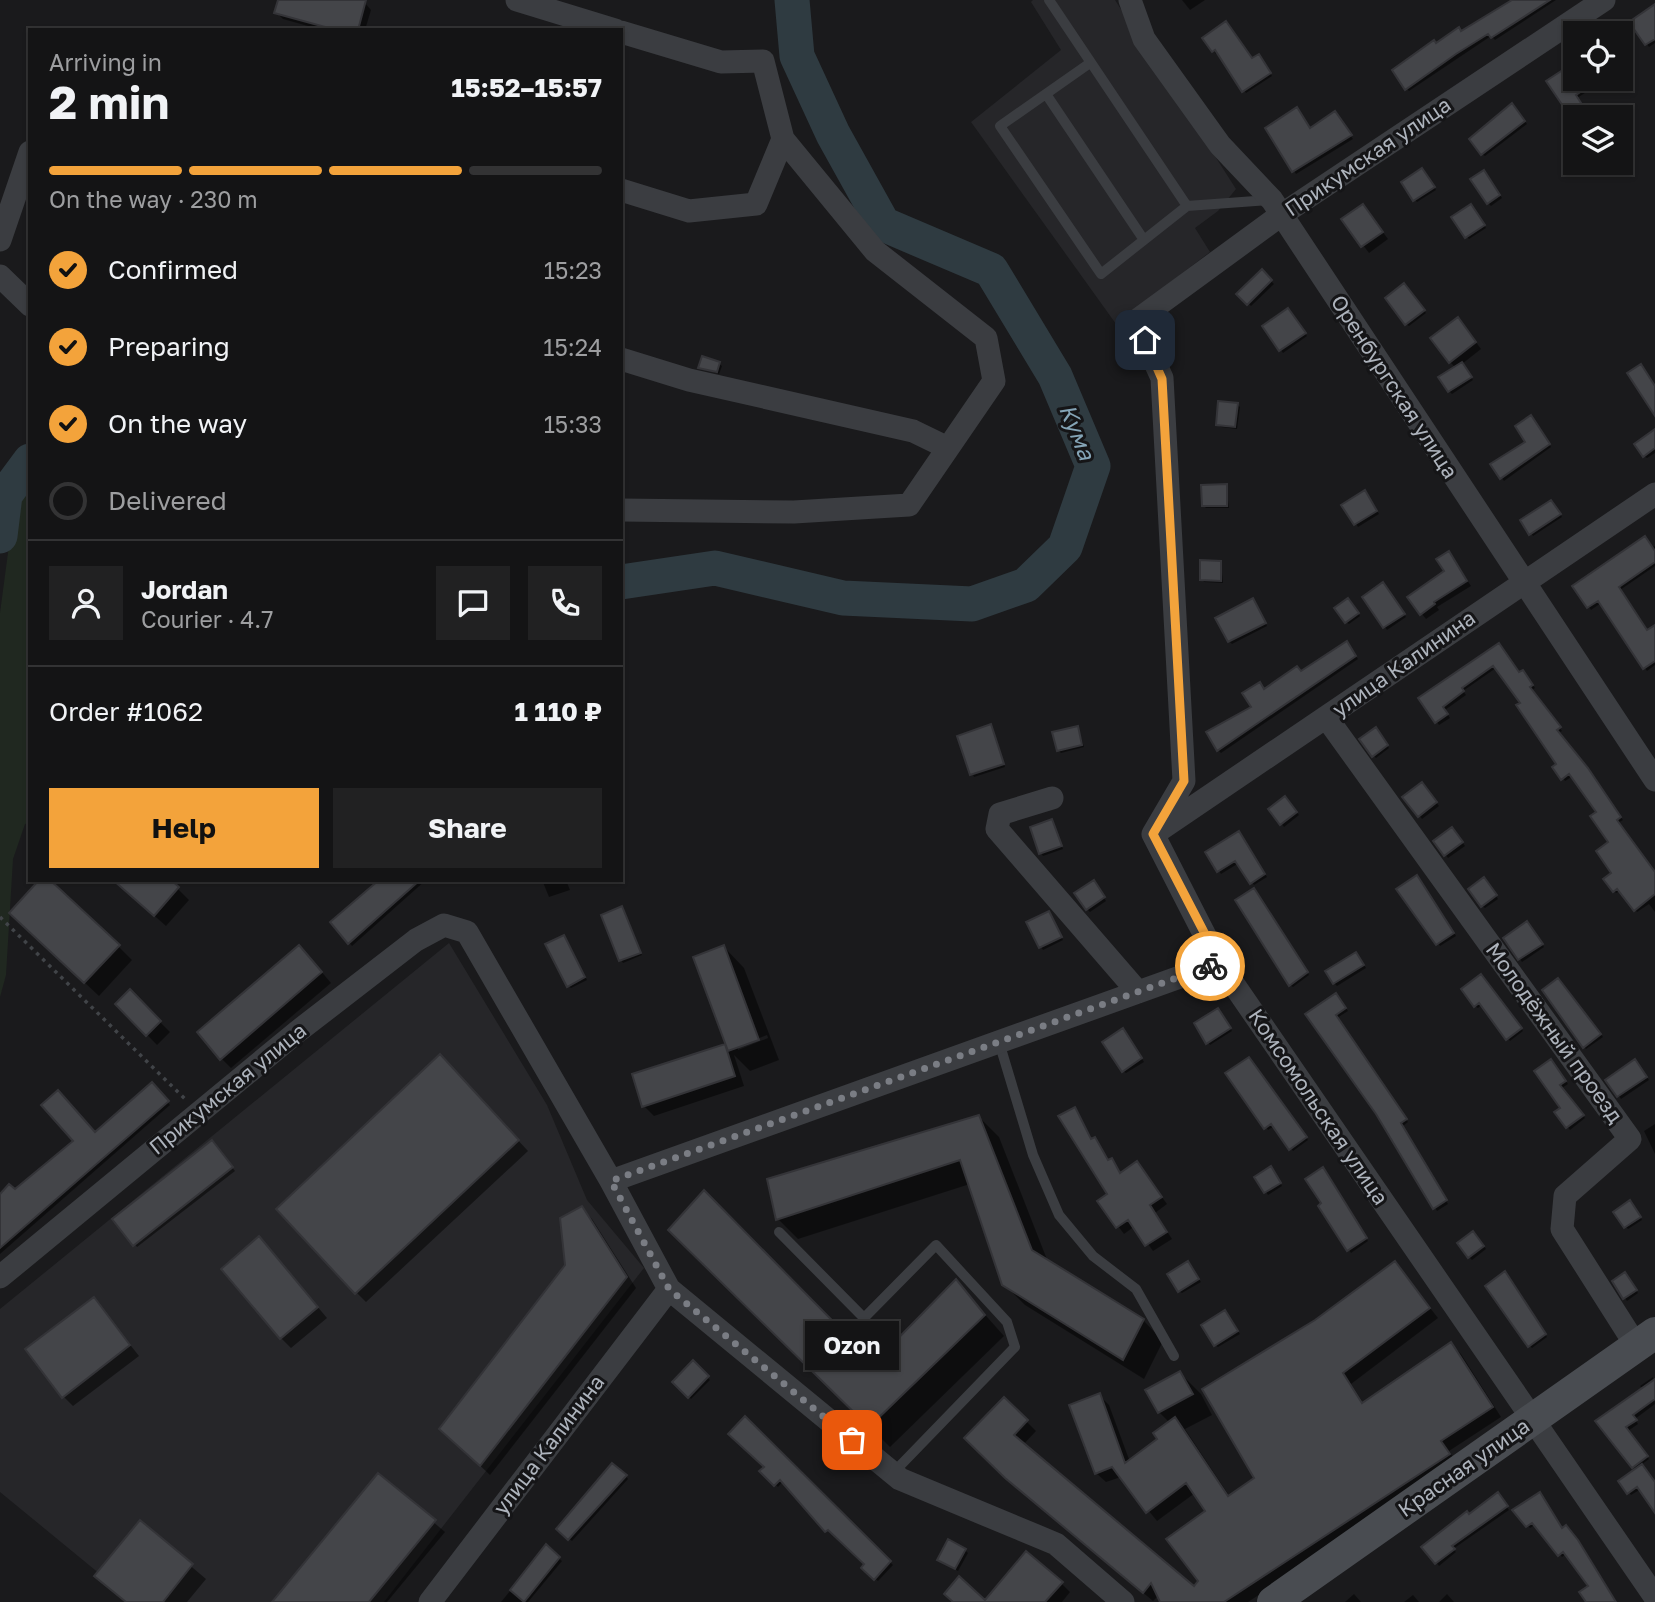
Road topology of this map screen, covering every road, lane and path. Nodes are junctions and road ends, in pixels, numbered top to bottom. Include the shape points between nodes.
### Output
1 (517, 0) edge
2 (1049, 0) edge
3 (1130, 0) edge
4 (1604, 0) edge
5 (608, 28) edge
6 (623, 33) edge
7 (1090, 62) junction
8 (1046, 94) junction
9 (783, 139) junction
10 (28, 166) edge
11 (623, 192) edge
12 (24, 193) edge
13 (1187, 206) junction
14 (1276, 207) junction
15 (6, 226) edge
16 (1144, 240) junction
17 (0, 276) edge
18 (28, 303) edge
19 (623, 360) edge
20 (948, 448) junction
21 (1655, 494) edge
22 (623, 510) edge
23 (1522, 583) junction
24 (1326, 718) junction
25 (1655, 780) edge
26 (1052, 798) dead end
27 (1153, 834) junction
28 (0, 917) edge
29 (1220, 963) junction
30 (1138, 992) junction
31 (999, 1042) junction
32 (200, 1112) junction
33 (611, 1181) junction
34 (779, 1232) dead end
35 (0, 1277) edge
36 (669, 1289) junction
37 (1646, 1340) edge
38 (1174, 1356) dead end
39 (1532, 1420) junction
40 (893, 1473) junction
41 (1655, 1597) edge
42 (430, 1602) edge
43 (1123, 1602) edge
44 (1273, 1602) edge

1 - 5 street
2 - 7 lane
3 - 14 street, Оренбургская улица via 1144,39 1220,145
4 - 14 street, Прикумская улица
6 - 9 street via 721,62 763,61
7 - 8 lane
7 - 13 lane
8 - 16 lane
8 - 16 lane via 1000,126 1101,274
9 - 11 street via 756,204 689,211
9 - 20 street via 875,251 986,338 993,382
10 - 12 street
12 - 15 street
13 - 14 lane
13 - 16 lane
14 - 23 street, Оренбургская улица
14 - 27 street, Прикумская улица via 1136,321 1162,379 1184,781
17 - 18 street
19 - 20 street via 689,380 912,431
20 - 22 street via 909,505 794,512
21 - 23 street, улица Калинина
23 - 24 street, улица Калинина
23 - 25 street, Оренбургская улица
24 - 27 street, улица Калинина
24 - 37 street, Молодёжный проезд via 1630,1139 1565,1196 1562,1228
26 - 30 street via 1000,814 997,829
27 - 29 street, Комсомольская улица
28 - 32 path
29 - 30 street
29 - 39 street, Комсомольская улица
30 - 31 street
31 - 33 street
31 - 38 lane via 1033,1155 1059,1215 1093,1256 1136,1289
32 - 33 street, Прикумская улица via 416,940 444,925 467,932
32 - 35 street, Прикумская улица
33 - 36 street
34 - 40 lane via 864,1318 936,1245 1007,1322 1015,1346
36 - 40 street
36 - 42 street, улица Калинина
37 - 39 street, Красная улица
39 - 41 street, Комсомольская улица
39 - 44 street, Красная улица
40 - 43 street via 1056,1544

